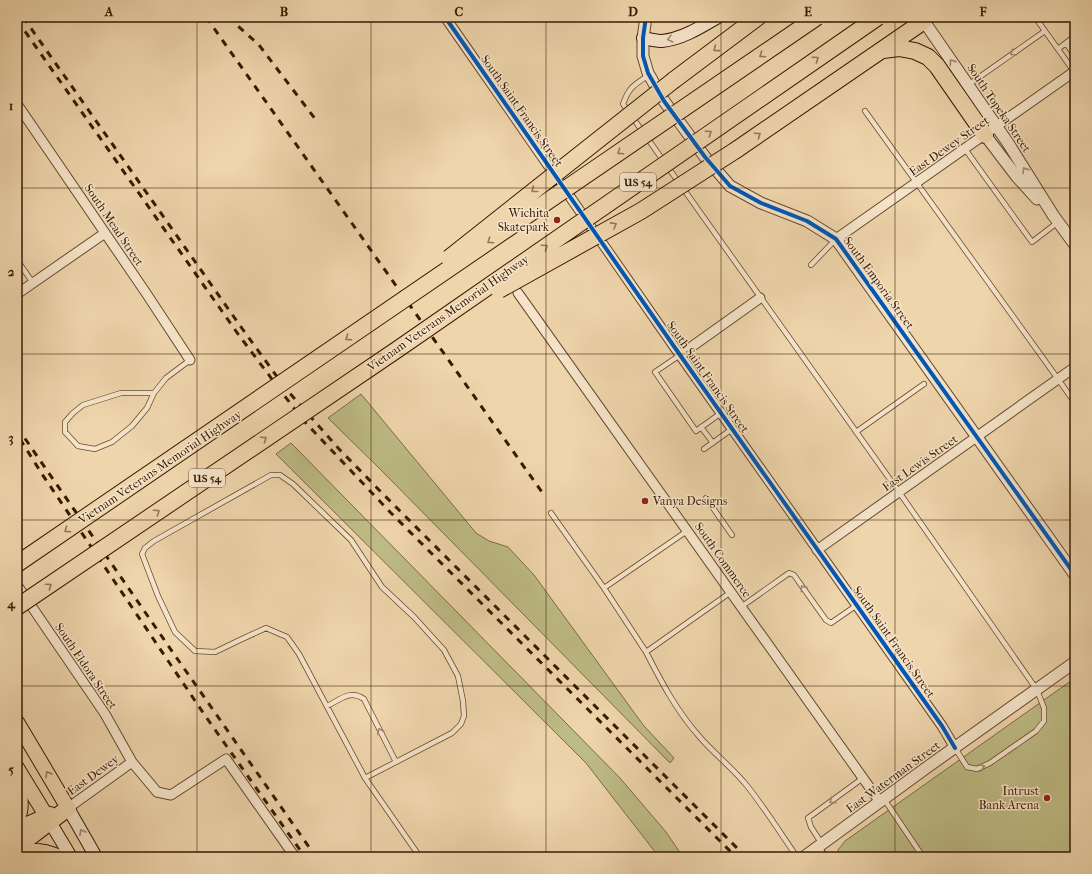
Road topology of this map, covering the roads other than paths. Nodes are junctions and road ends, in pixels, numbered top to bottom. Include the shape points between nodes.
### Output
1 (445, 17) edge
2 (646, 17) edge
3 (718, 17) edge
4 (758, 17) edge
5 (818, 17) edge
6 (878, 17) edge
7 (1035, 17) edge
8 (925, 18) edge
9 (1045, 31) junction
10 (1075, 36) edge
11 (643, 38) junction
12 (1068, 41) junction
13 (1058, 48) junction
14 (881, 50) junction
15 (1075, 56) edge
16 (1075, 72) edge
17 (649, 75) junction
18 (968, 85) junction
19 (17, 104) edge
20 (865, 111) dead end
21 (991, 131) junction
22 (964, 149) junction
23 (916, 183) junction
24 (1056, 219) junction
25 (105, 233) junction
26 (836, 239) junction
27 (1075, 245) edge
28 (17, 260) edge
29 (811, 265) dead end
30 (33, 283) junction
31 (17, 294) edge
32 (518, 294) dead end
33 (760, 298) junction
34 (380, 316) junction
35 (398, 348) junction
36 (680, 355) junction
37 (190, 360) joint
38 (1075, 367) edge
39 (1058, 379) junction
40 (924, 384) dead end
41 (154, 393) junction
42 (1075, 403) edge
43 (721, 413) junction
44 (701, 427) junction
45 (732, 429) junction
46 (856, 432) junction
47 (977, 437) junction
48 (713, 443) junction
49 (704, 449) dead end
50 (899, 492) junction
51 (706, 498) dead end
52 (551, 513) dead end
53 (687, 531) junction
54 (732, 535) dead end
55 (817, 550) junction
56 (17, 564) edge
57 (1075, 575) edge
58 (17, 585) edge
59 (604, 588) junction
60 (731, 592) junction
61 (856, 605) junction
62 (741, 607) junction
63 (17, 608) edge
64 (646, 652) junction
65 (1075, 662) edge
66 (1037, 690) junction
67 (328, 706) junction
68 (17, 722) edge
69 (955, 748) junction
70 (132, 762) junction
71 (396, 762) junction
72 (17, 768) edge
73 (365, 778) junction
74 (863, 778) junction
75 (17, 785) edge
76 (882, 800) junction
77 (68, 808) junction
78 (17, 817) edge
79 (48, 819) junction
80 (17, 831) edge
81 (819, 845) junction
82 (17, 847) edge
83 (17, 854) edge
84 (57, 857) edge
85 (71, 857) edge
86 (96, 857) edge
87 (295, 857) edge
88 (420, 857) edge
89 (797, 857) edge
90 (804, 857) edge
91 (823, 857) edge
92 (923, 857) edge

1 - 36 street, South Saint Francis Street
2 - 11 street, South Emporia Street
3 -> 11 main road via 681,36 661,41
4 -> 34 highway, bridge via 466,243
5 -> 34 highway, Vietnam Veterans Memorial Highway / US 54, bridge
35 -> 6 highway, Vietnam Veterans Memorial Highway / US 54, bridge
7 - 9 lane
8 - 14 highway
18 -> 8 street, South Topeka Street
9 - 13 lane
9 -> 18 lane
10 - 12 lane
11 - 17 street, South Emporia Street via 643,56
12 - 13 lane
12 - 15 lane
13 - 16 lane
14 - 21 highway via 899,48 928,57
35 -> 14 highway, bridge via 641,210 736,150
16 - 21 street, East Dewey Street
17 - 26 street, South Emporia Street via 682,128 730,186 761,204 807,220
17 - 33 lane via 632,87 623,104
18 - 21 street, South Topeka Street
19 - 25 street, South Mead Street
20 - 23 lane
21 - 22 street, East Dewey Street
21 - 24 street, South Topeka Street via 1017,177
22 - 23 street, East Dewey Street
22 - 24 lane via 1032,242
23 - 26 street, East Dewey Street
23 - 39 lane
24 - 27 street, South Topeka Street
25 - 30 street
25 - 37 street, South Mead Street
26 - 29 lane
26 - 47 street, South Emporia Street
28 - 30 lane
30 - 31 street
32 - 53 street, South Commerce
33 - 36 street
33 - 46 lane
34 -> 56 highway, Vietnam Veterans Memorial Highway / US 54, bridge
63 -> 35 highway, Vietnam Veterans Memorial Highway / US 54, bridge
36 - 43 street, South Saint Francis Street
36 - 44 lane via 655,372 696,431
37 - 41 lane via 166,378
38 - 39 street, East Lewis Street
39 - 42 lane
39 - 47 street, East Lewis Street
40 - 46 lane
41 - 41 lane via 147,408 132,426 112,442 95,449 78,446 65,432 65,422 83,405 122,393
43 - 44 lane
43 - 45 street, South Saint Francis Street
44 - 48 lane
45 - 48 lane
45 - 55 street, South Saint Francis Street
46 - 50 lane
47 - 50 street, East Lewis Street
47 - 57 street, South Emporia Street
48 - 49 lane
50 - 55 street, East Lewis Street
50 - 66 lane
51 - 54 lane
52 - 59 lane
53 - 59 lane
53 - 60 street, South Commerce
55 - 61 street, South Saint Francis Street
58 - 70 street, South Eldora Street via 105,714
59 - 64 lane
60 - 62 street, South Commerce
60 - 64 lane
61 -> 62 lane via 831,623 826,620 794,574 789,573
61 - 69 street, South Saint Francis Street
62 - 74 street, South Commerce
64 - 89 lane via 680,711 698,735 748,788
65 - 66 street, East Waterman Street
66 - 69 street, East Waterman Street
69 -> 66 lane via 967,767 977,769 990,764 1044,722 1044,708
71 -> 67 lane via 364,699 353,694
67 - 71 lane via 287,637 266,628 215,652 195,651 175,632 142,554 145,548 271,475 280,475 293,484 351,540 382,587 414,616 444,650 458,676 464,716 461,724 452,733
67 - 73 lane
77 -> 68 main road
69 - 76 street, East Waterman Street
70 - 77 street, East Dewey
70 - 87 street, East Dewey via 158,792 171,795 226,759
71 - 73 lane
72 - 79 main road
73 - 88 lane
74 - 76 street, South Commerce
74 -> 81 lane via 808,818
75 - 78 highway via 21,802
76 - 81 street, East Waterman Street
76 - 92 lane
77 - 79 highway
86 -> 77 main road
79 - 80 highway
79 - 82 highway
79 - 85 main road
81 - 90 street, East Waterman Street
81 - 91 street
83 - 84 highway via 41,851

